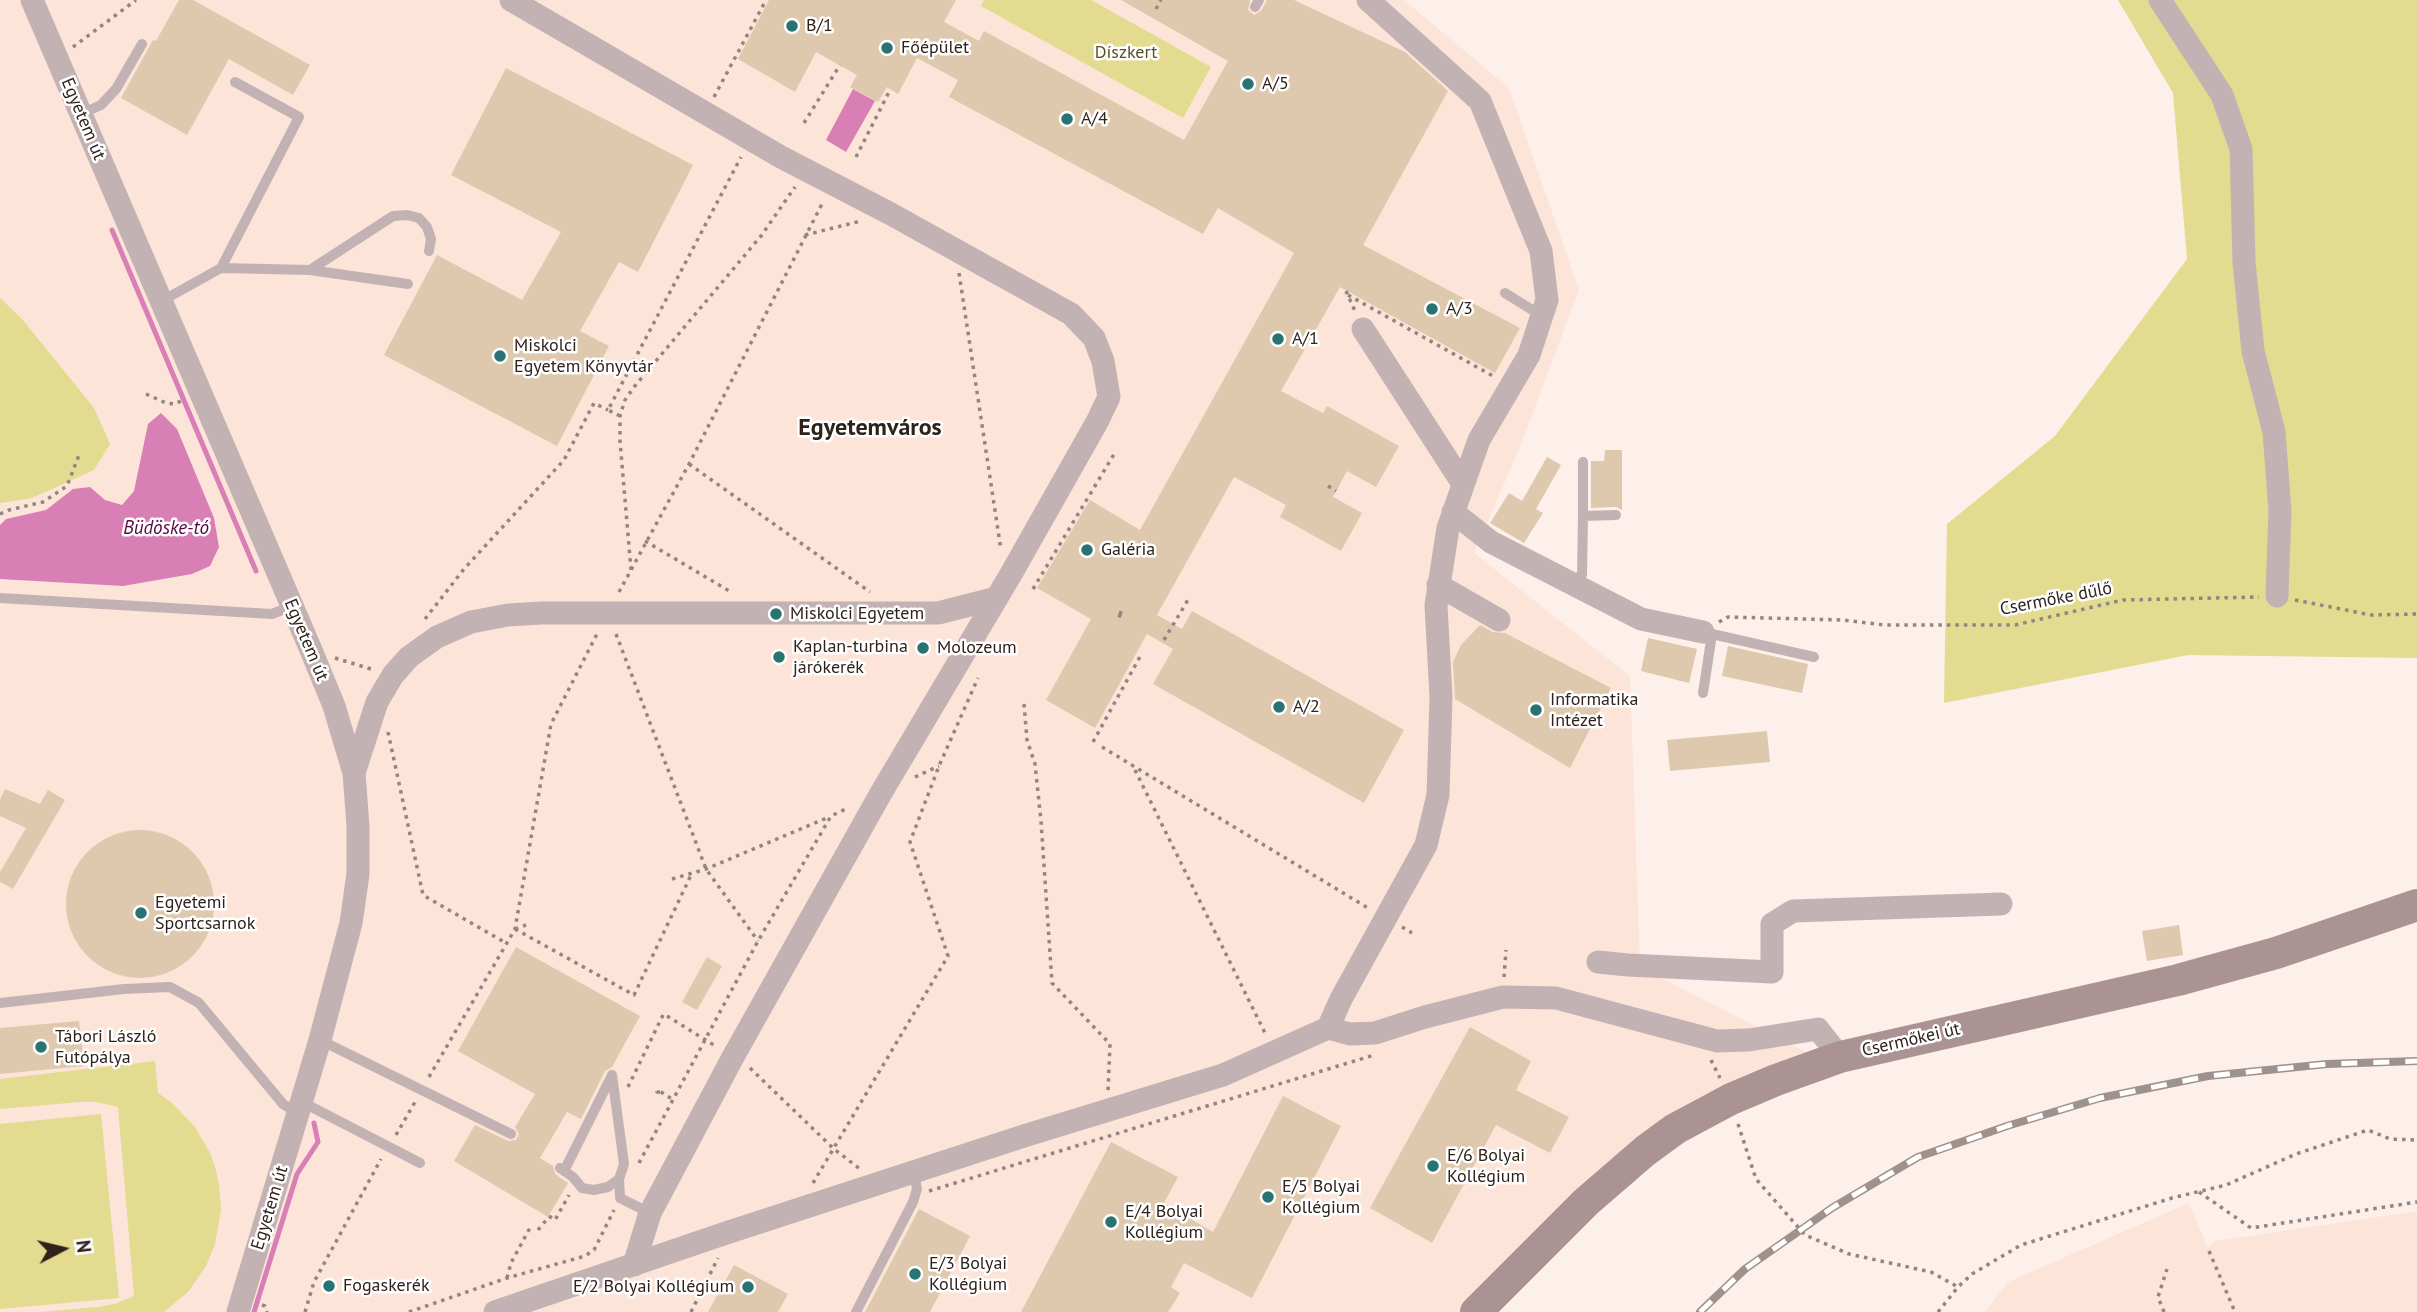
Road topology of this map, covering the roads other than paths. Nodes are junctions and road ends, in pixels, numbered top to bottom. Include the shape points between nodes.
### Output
1 (32, 0) edge
2 (511, 0) edge
3 (1368, 0) edge
4 (2160, 0) edge
5 (142, 44) dead end
6 (235, 82) dead end
7 (81, 114) junction
8 (429, 251) dead end
9 (221, 268) junction
10 (310, 271) junction
11 (408, 284) dead end
12 (1505, 293) dead end
13 (160, 302) junction
14 (1542, 316) junction
15 (1363, 329) dead end
16 (1583, 462) dead end
17 (1463, 484) junction
18 (1453, 512) junction
19 (1616, 515) dead end
20 (1583, 516) junction
21 (1569, 583) junction
22 (1438, 585) junction
23 (1001, 591) junction
24 (2277, 596) road end
25 (0, 598) edge
26 (292, 606) junction
27 (1499, 620) dead end
28 (1707, 633) junction
29 (1814, 657) dead end
30 (1703, 693) dead end
31 (334, 706) junction
32 (381, 710) junction
33 (354, 773) junction
34 (2001, 904) dead end
35 (2417, 905) edge
36 (1598, 962) dead end
37 (0, 1003) edge
38 (1328, 1028) junction
39 (320, 1040) junction
40 (1840, 1057) junction
41 (300, 1108) junction
42 (512, 1134) dead end
43 (420, 1163) dead end
44 (914, 1172) junction
45 (618, 1180) junction
46 (650, 1213) junction
47 (634, 1265) junction
48 (238, 1312) edge
49 (495, 1312) edge
50 (856, 1312) edge
51 (1476, 1312) edge

1 - 7 street, Egyetem út
2 - 23 street via 750,140 1071,314 1094,338 1104,361 1109,397
3 - 14 street via 1480,101 1541,251 1547,300
4 - 24 street via 2222,95 2241,149 2244,262 2253,351 2274,432 2280,511
5 - 7 lane via 116,89 101,105
6 - 9 lane via 299,117
7 - 13 street, Egyetem út
8 - 10 lane via 427,227 419,218 393,216
9 - 10 lane
9 - 13 lane
10 - 11 lane
12 - 14 lane
13 - 26 street, Egyetem út
14 - 17 street via 1529,355 1479,440
15 - 17 street
16 - 20 lane
17 - 18 street
18 - 21 street via 1492,542
18 - 22 street
19 - 20 lane
20 - 21 lane via 1583,575
21 - 28 street via 1642,619
22 - 27 street
22 - 38 street via 1438,795 1426,845
23 - 32 street via 938,613 608,612 508,615 471,622 437,637 409,657 393,675
23 - 46 street via 881,793
25 - 26 lane via 272,614
26 - 31 street, Egyetem út
28 - 29 lane
28 - 30 lane
31 - 32 street via 356,715
31 - 33 street, Egyetem út
32 - 33 street
33 - 39 street, Egyetem út via 358,874 351,923
34 - 36 street via 1793,911 1772,924 1772,972
35 - 40 main road, Csermőkei út via 2276,953 2178,980
37 - 41 lane via 170,987 199,1003 283,1104
38 - 40 street via 1350,1034 1375,1033 1503,997 1556,998 1717,1041 1818,1029
38 - 44 street via 1223,1075
39 - 41 street, Egyetem út
39 - 42 lane
40 - 51 main road, Csermőkei út via 1776,1080 1675,1129 1586,1202
41 - 43 lane
41 - 48 street, Egyetem út
44 - 47 street
44 - 50 lane via 915,1195
45 - 45 lane via 624,1164 612,1075 562,1169 582,1188 608,1187
45 - 46 lane via 620,1198
46 - 47 street
47 - 49 street

